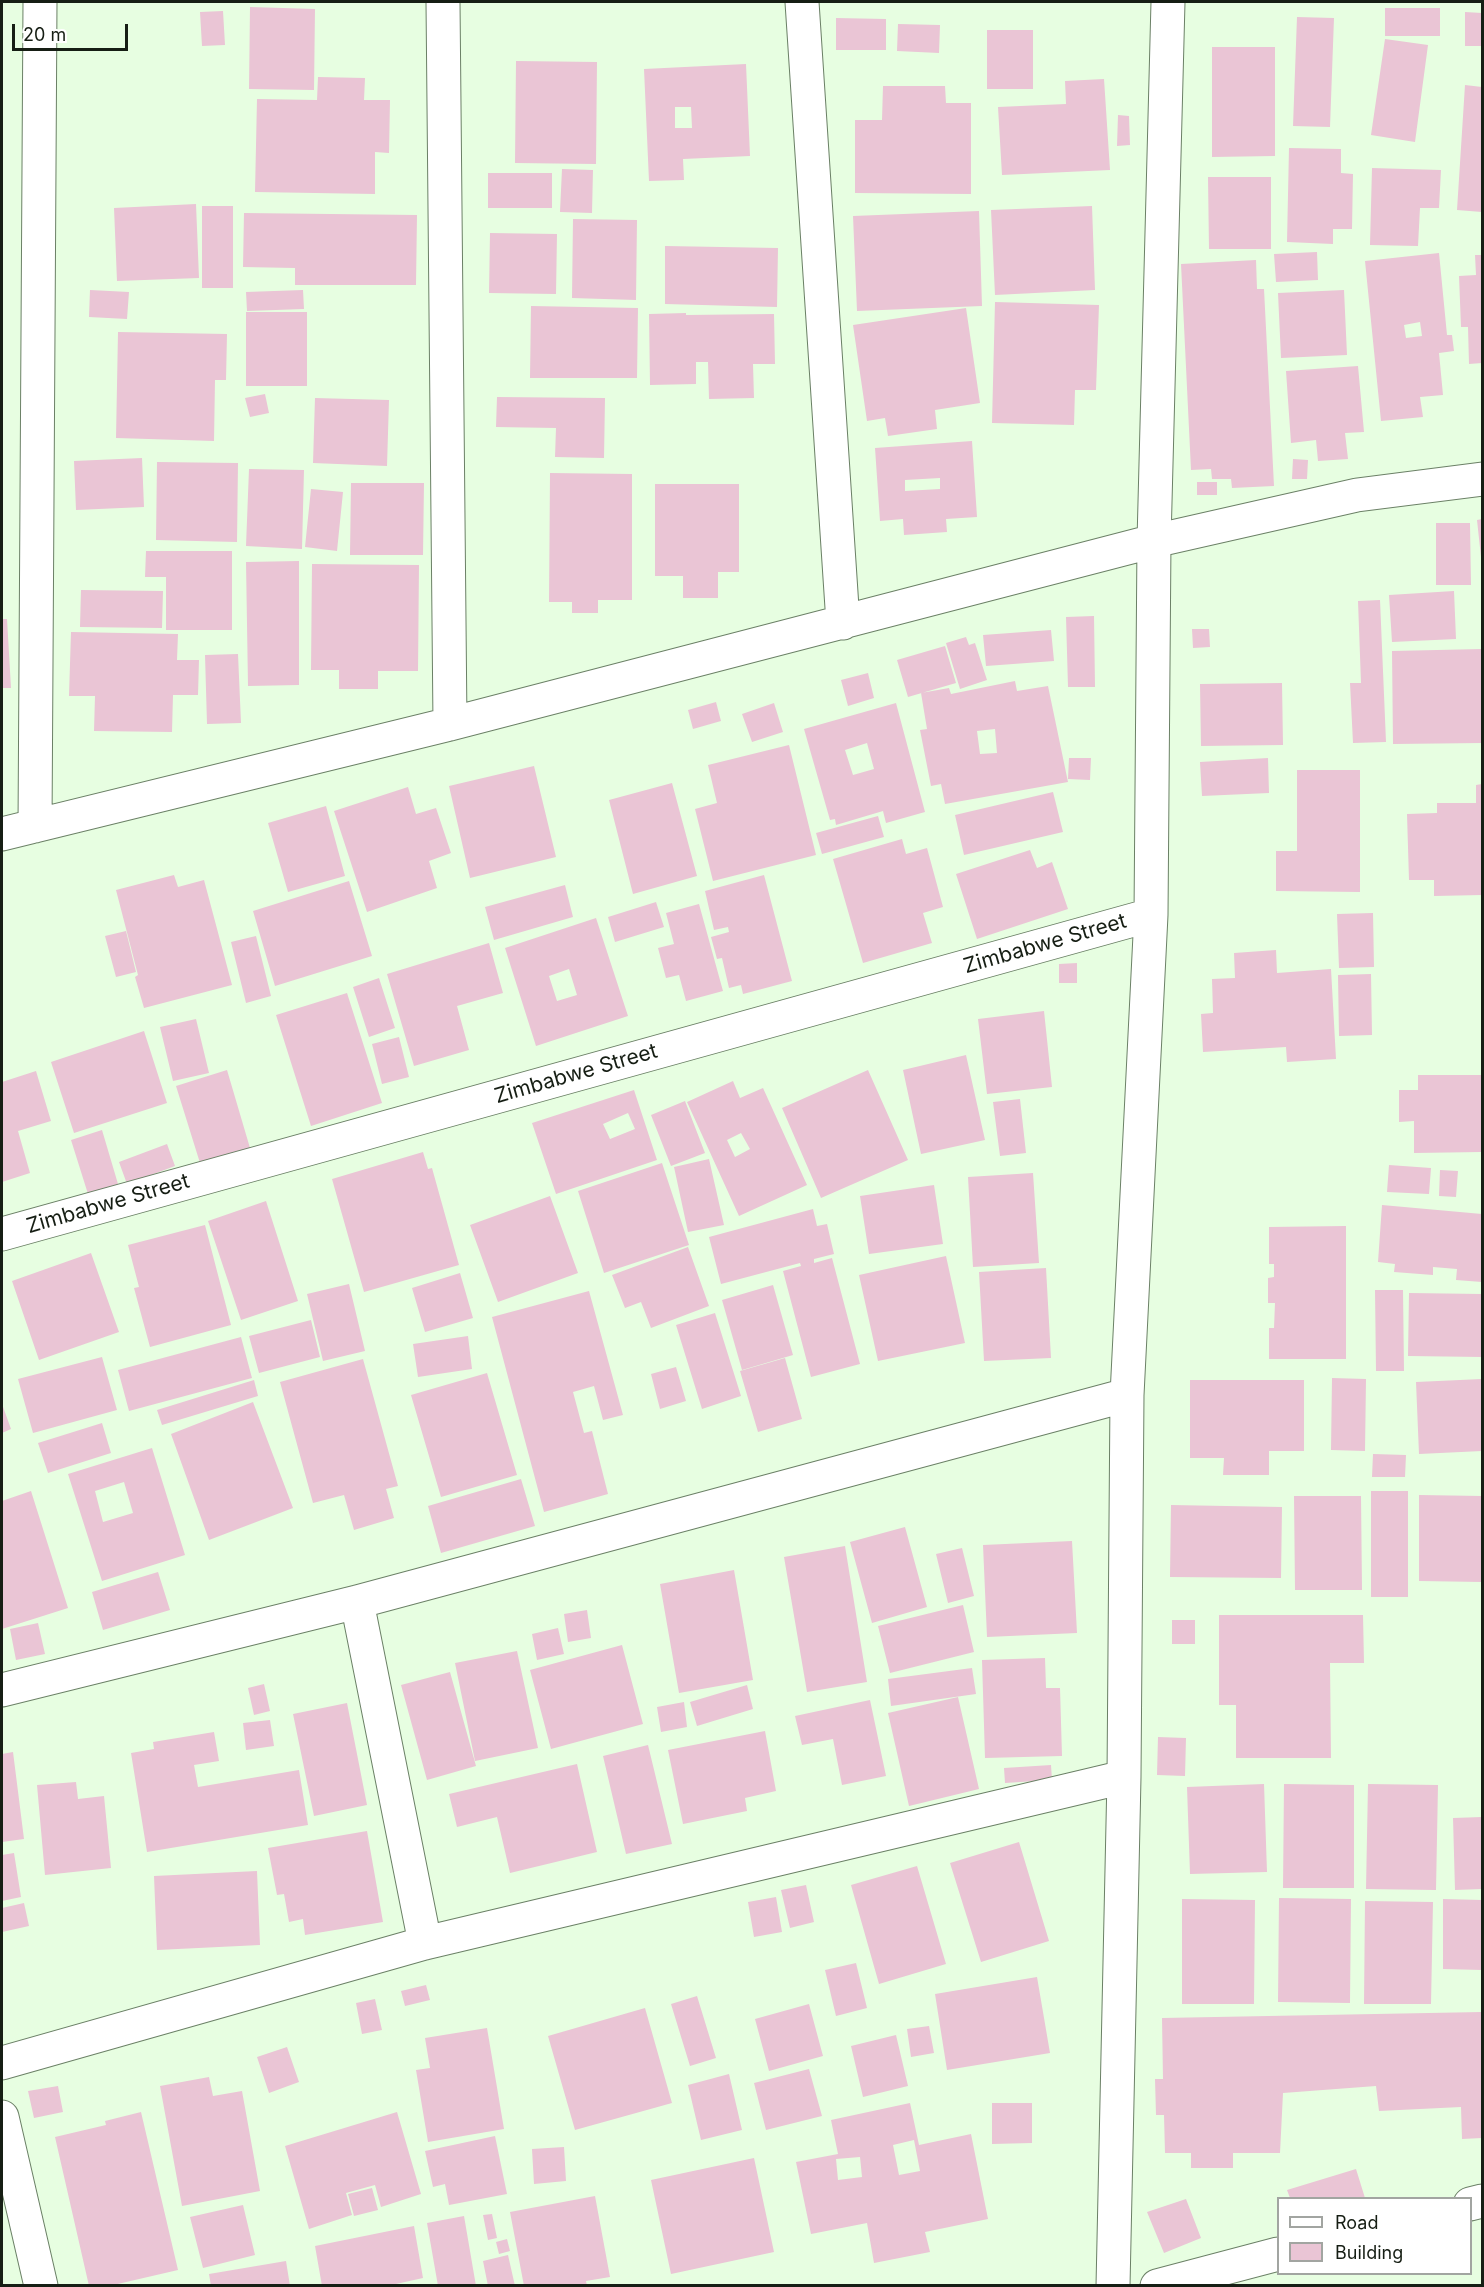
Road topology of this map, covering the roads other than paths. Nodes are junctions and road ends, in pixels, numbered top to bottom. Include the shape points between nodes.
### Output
1 (40, 2) edge
2 (443, 2) edge
3 (802, 2) edge
4 (1168, 2) edge
5 (1482, 479) edge
6 (1154, 541) junction
7 (843, 623) junction
8 (450, 724) junction
9 (35, 826) junction
10 (2, 834) edge
11 (1151, 915) junction
12 (2, 1234) edge
13 (1126, 1395) junction
14 (357, 1602) junction
15 (2, 1690) edge
16 (1124, 1776) junction
17 (424, 1943) junction
18 (2, 2062) edge
19 (2, 2117) edge
20 (1277, 2254) edge
21 (41, 2286) edge
22 (1113, 2286) edge
23 (1157, 2286) edge

1 - 9 street
2 - 8 street
3 - 7 street
4 - 6 street
5 - 6 street via 1356,495
6 - 7 street
6 - 11 street
7 - 8 street
8 - 9 street
9 - 10 street
11 - 12 street, Zimbabwe Street
11 - 13 street
13 - 14 street
13 - 16 street
14 - 15 street
14 - 17 street
16 - 17 street
16 - 22 street
17 - 18 street
19 - 21 street
20 - 23 street

